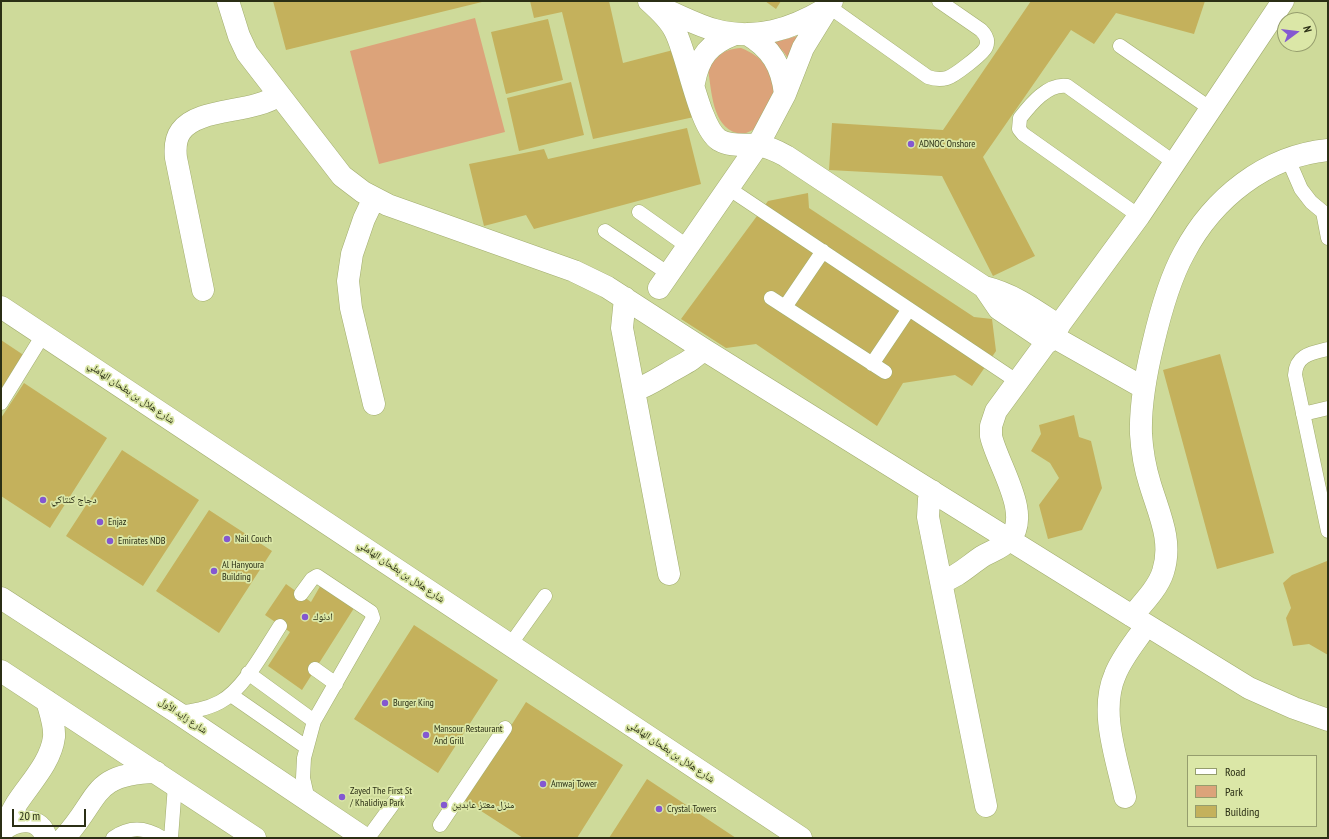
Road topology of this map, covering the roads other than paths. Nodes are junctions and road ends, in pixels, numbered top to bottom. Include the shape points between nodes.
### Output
1 (228, 1) edge
2 (939, 1) edge
3 (1283, 1) edge
4 (651, 3) edge
5 (830, 4) edge
6 (741, 34) junction
7 (1120, 46) dead end
8 (694, 84) junction
9 (785, 94) junction
10 (279, 95) junction
11 (1211, 109) junction
12 (758, 145) junction
13 (1328, 150) edge
14 (1288, 159) junction
15 (1175, 163) junction
16 (728, 188) junction
17 (374, 198) junction
18 (1325, 210) edge
19 (640, 212) dead end
20 (1139, 216) junction
21 (605, 231) dead end
22 (1328, 238) edge
23 (688, 246) junction
24 (823, 251) junction
25 (664, 281) joint
26 (203, 290) dead end
27 (625, 298) junction
28 (771, 298) dead end
29 (1, 307) edge
30 (785, 307) junction
31 (909, 309) junction
32 (1053, 334) junction
33 (43, 335) junction
34 (703, 349) junction
35 (1328, 349) edge
36 (872, 364) junction
37 (885, 372) dead end
38 (1018, 382) junction
39 (1144, 388) junction
40 (634, 390) junction
41 (1, 403) edge
42 (374, 404) dead end
43 (1328, 408) edge
44 (1303, 414) junction
45 (1322, 478) edge
46 (932, 491) junction
47 (1328, 531) edge
48 (1009, 540) junction
49 (669, 574) dead end
50 (941, 582) junction
51 (301, 594) dead end
52 (545, 596) dead end
53 (1, 598) edge
54 (1139, 621) junction
55 (280, 635) dead end
56 (510, 645) junction
57 (318, 665) dead end
58 (1, 671) edge
59 (248, 674) junction
60 (338, 680) junction
61 (231, 695) junction
62 (48, 701) junction
63 (178, 713) junction
64 (1328, 720) edge
65 (314, 722) junction
66 (505, 728) dead end
67 (306, 747) junction
68 (156, 772) junction
69 (174, 785) junction
70 (398, 797) dead end
71 (1125, 797) dead end
72 (308, 800) junction
73 (986, 806) dead end
74 (440, 825) dead end
75 (1, 832) edge
76 (46, 838) edge
77 (64, 838) edge
78 (113, 838) edge
79 (162, 838) edge
80 (171, 838) edge
81 (255, 838) edge
82 (364, 838) edge
83 (368, 838) edge
84 (801, 838) edge

1 - 10 street via 246,53
2 - 5 lane via 981,30 986,35 987,42 984,50 966,65 953,75 941,79 928,77
3 - 11 street
4 - 6 street via 715,30
4 - 8 street via 674,29
5 - 6 street via 808,19 777,32
5 - 9 street via 803,48
6 - 8 street via 722,39 711,46 696,70
6 - 9 street via 760,42 774,59 783,79
7 - 11 lane
8 - 12 street via 710,132 719,140 732,145
9 - 12 street
10 - 17 street via 342,176
10 - 26 street via 256,106 203,117 192,122 181,131 175,144
11 - 15 street
12 - 16 street
12 - 32 street via 774,149 786,156 984,287 1020,300
13 - 14 street
14 - 18 lane via 1301,189 1311,202
14 - 39 street via 1248,179 1218,205 1200,227 1184,253 1169,289 1158,324
15 - 20 street
15 - 20 lane via 1067,86 1059,85 1049,89 1020,118 1019,129 1023,134
16 - 23 street
16 - 24 lane
17 - 27 street via 574,271 607,286
17 - 42 street via 352,254 348,281 351,308
18 - 22 lane
19 - 23 lane
20 - 32 street
21 - 25 lane
23 - 25 street
24 - 30 lane
24 - 31 lane
27 - 34 street
27 - 40 street via 622,328
28 - 30 lane
29 - 33 street, شارع هلال بن بطحان الهاملي
30 - 36 lane
31 - 36 lane
31 - 38 lane
32 - 38 street
32 - 39 street
33 - 41 lane
33 - 56 street, شارع هلال بن بطحان الهاملي
34 - 40 street via 684,366 648,386
34 - 46 street
35 - 44 lane via 1304,355 1296,367 1295,375
36 - 37 lane
38 - 48 street via 996,411 991,426 993,446 1018,512 1016,528
39 - 54 street via 1141,433 1144,460 1168,549 1163,573 1150,593
40 - 49 street
43 - 44 lane
44 - 45 lane
45 - 47 lane
46 - 48 street
46 - 50 street via 928,517
48 - 50 street via 956,576
48 - 54 street
50 - 73 street
51 - 60 lane via 312,578 317,576 371,612 373,616 372,623
52 - 56 lane
53 - 63 street, شارع زايد الأول
54 - 64 street via 1249,688
54 - 71 street via 1115,674 1108,702 1108,719
55 - 59 lane
56 - 84 street, شارع هلال بن بطحان الهاملي
57 - 60 lane
58 - 62 street
59 - 61 lane
59 - 65 lane
60 - 65 lane
61 - 63 lane via 207,708
61 - 67 lane
62 - 68 street
62 - 75 street via 53,722 52,749
63 - 72 street, شارع زايد الأول
65 - 67 lane
66 - 74 lane
67 - 72 lane via 303,778
68 - 69 street
68 - 77 street via 132,773 106,784
69 - 80 lane
69 - 81 street
70 - 83 lane
72 - 82 street, شارع زايد الأول
75 - 76 street via 9,824 19,820 30,821 39,826
78 - 79 lane via 128,830 138,829 147,830

